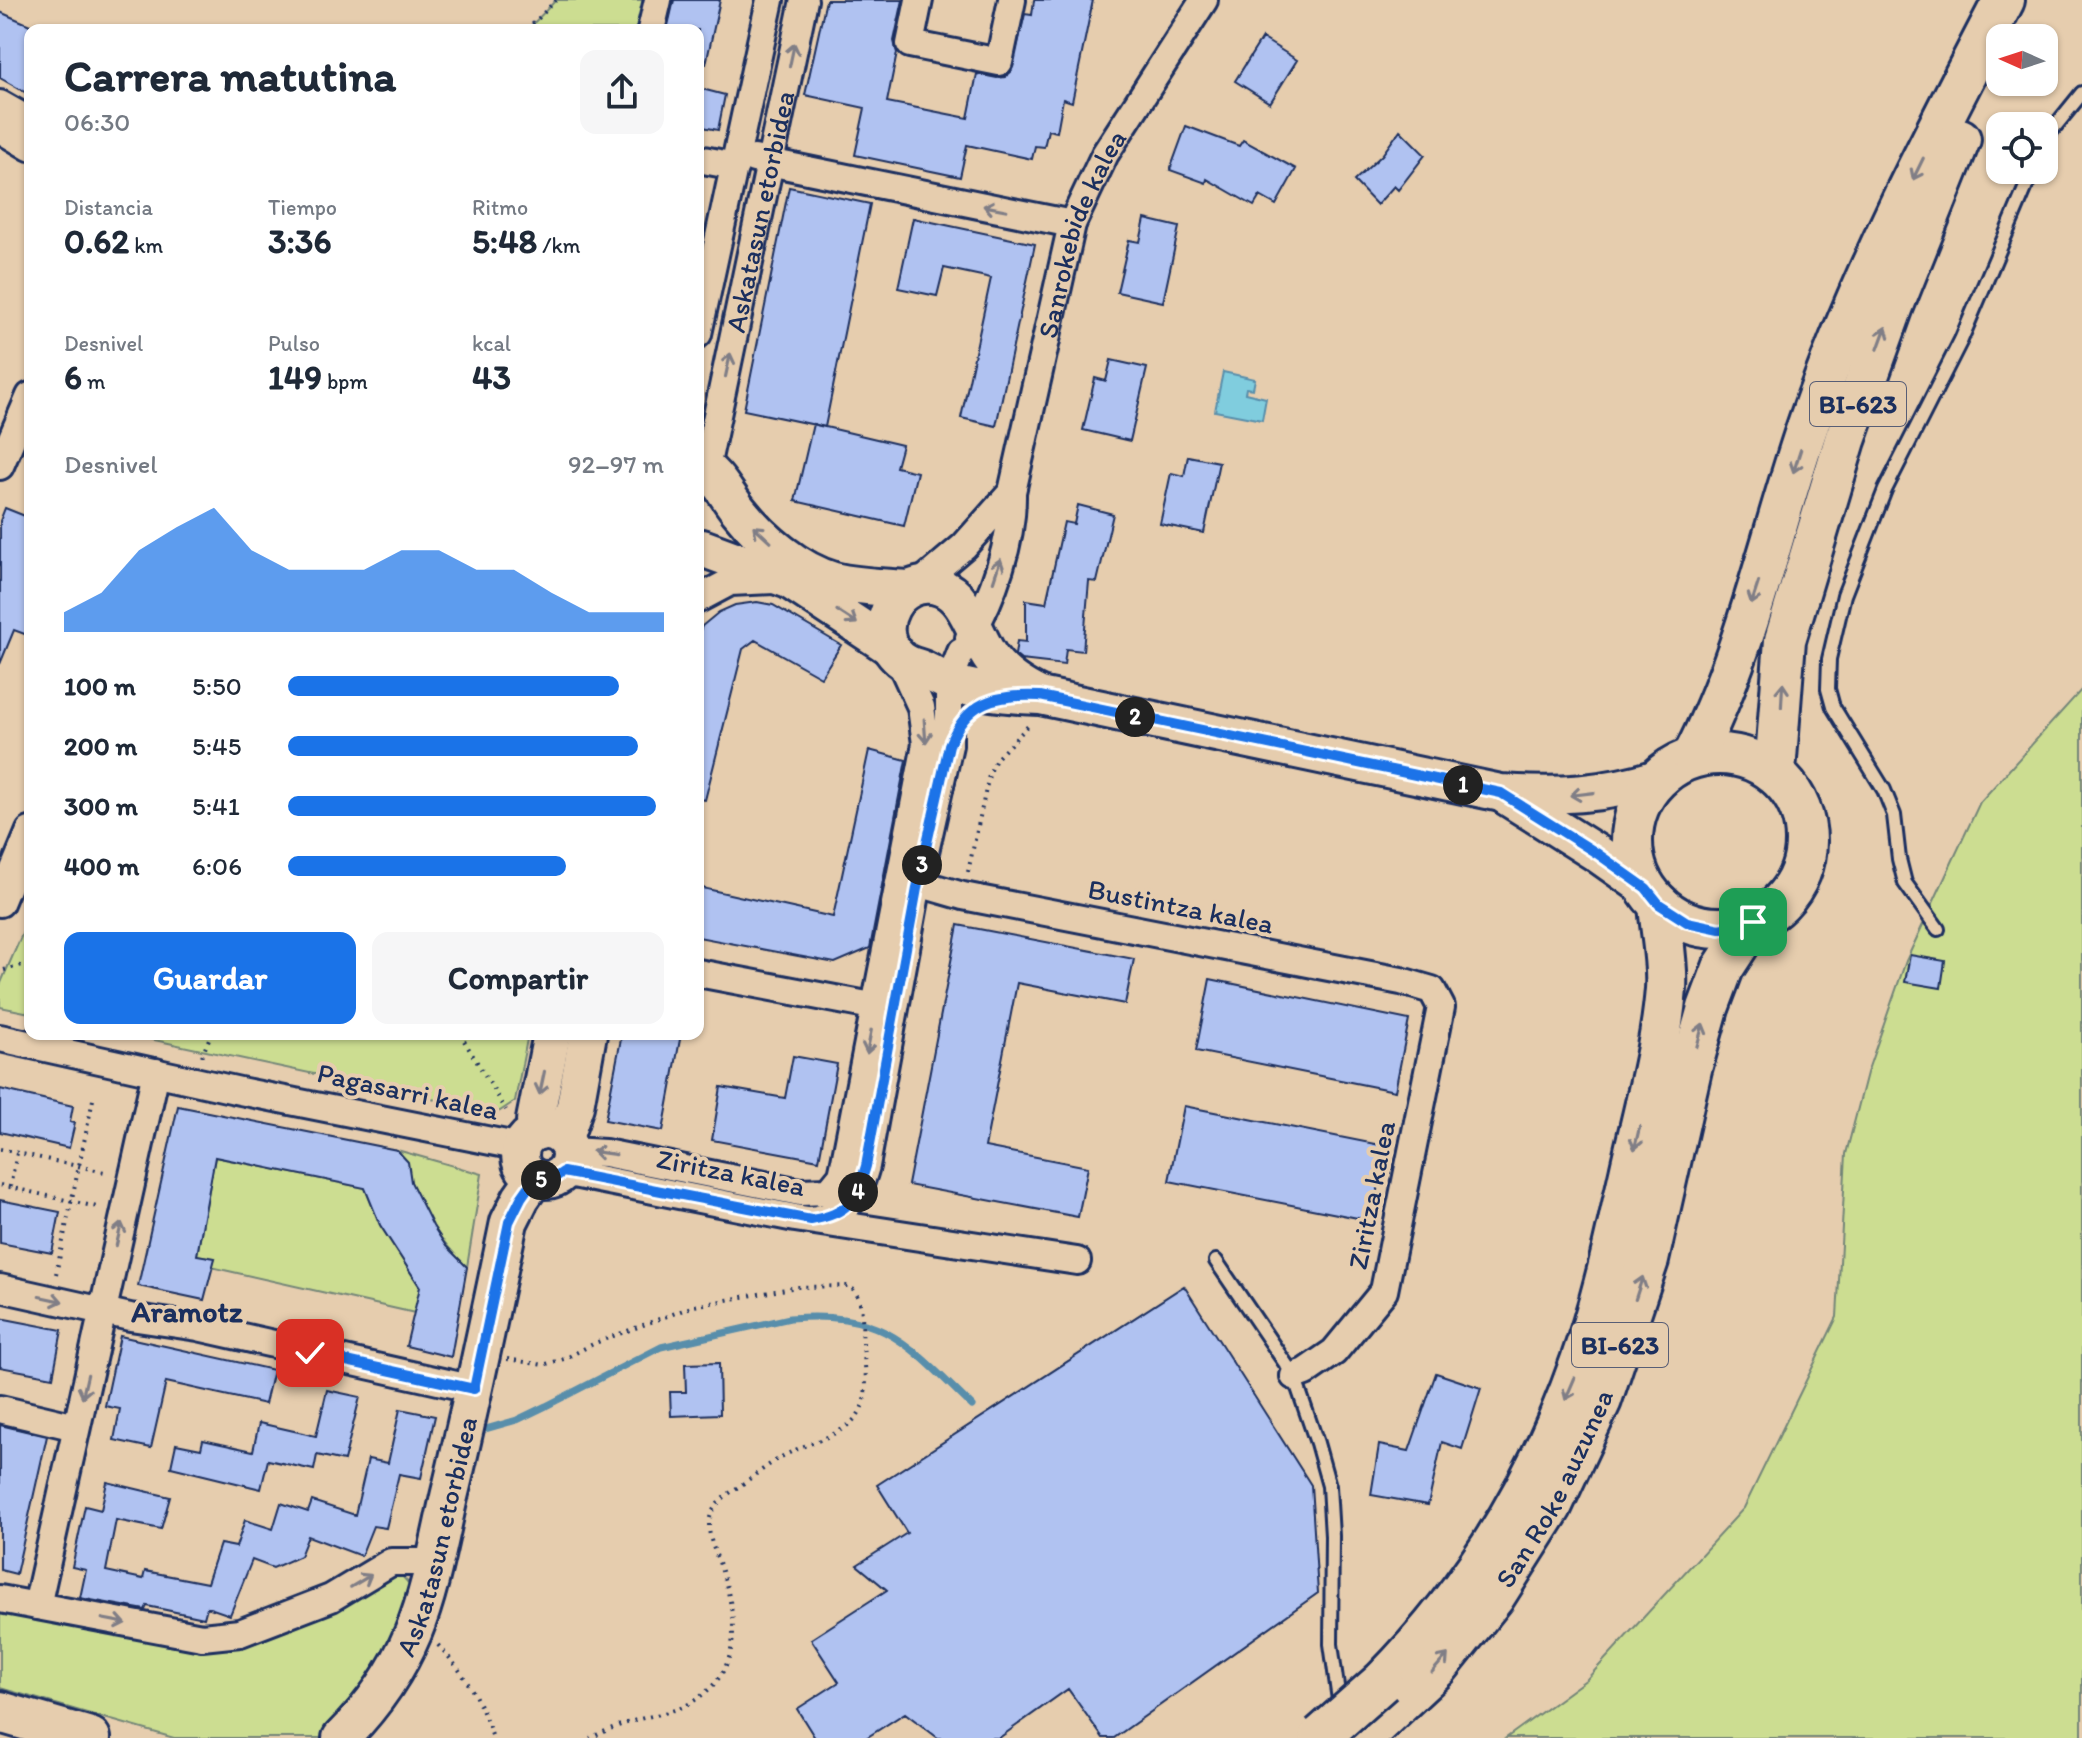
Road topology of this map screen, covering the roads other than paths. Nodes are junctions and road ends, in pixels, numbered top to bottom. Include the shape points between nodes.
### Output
1 (658, 0) edge
2 (770, 0) edge
3 (804, 0) edge
4 (919, 0) edge
5 (1012, 0) edge
6 (1204, 0) edge
7 (2004, 0) edge
8 (2026, 0) edge
9 (652, 24) edge
10 (2014, 24) edge
11 (1986, 82) edge
12 (2082, 93) edge
13 (0, 104) edge
14 (24, 118) edge
15 (2058, 123) edge
16 (0, 129) edge
17 (24, 143) edge
18 (704, 159) edge
19 (737, 161) junction
20 (769, 162) junction
21 (2027, 184) edge
22 (1072, 224) junction
23 (704, 307) edge
24 (24, 410) edge
25 (0, 466) edge
26 (709, 474) edge
27 (1012, 492) junction
28 (704, 546) edge
29 (704, 550) edge
30 (789, 580) junction
31 (913, 588) junction
32 (704, 596) edge
33 (941, 650) junction
34 (1027, 703) junction
35 (949, 745) junction
36 (1693, 757) junction
37 (1775, 772) junction
38 (1658, 778) junction
39 (1501, 793) junction
40 (24, 845) edge
41 (918, 883) junction
42 (1652, 896) junction
43 (0, 903) edge
44 (1753, 922) junction
45 (1938, 929) dead end
46 (704, 974) edge
47 (1432, 990) joint
48 (867, 1005) dead end
49 (0, 1038) edge
50 (551, 1040) edge
51 (587, 1040) edge
52 (156, 1072) junction
53 (543, 1148) junction
54 (811, 1220) junction
55 (1077, 1261) dead end
56 (1216, 1261) dead end
57 (0, 1288) edge
58 (102, 1310) junction
59 (1294, 1376) junction
60 (477, 1378) junction
61 (0, 1409) edge
62 (76, 1427) junction
63 (434, 1562) junction
64 (0, 1599) edge
65 (37, 1606) junction
66 (0, 1712) edge
67 (1376, 1713) edge
68 (1328, 1737) edge
69 (90, 1738) edge
70 (341, 1738) edge

1 - 9 street
2 - 19 street, Askatasun etorbidea
20 -> 3 street, Askatasun etorbidea
4 - 5 street via 910,44 999,62
6 - 22 street, Sanrokebide kalea via 1105,154
7 -> 36 main road, BI-623 via 1859,292 1811,418 1725,689
8 - 10 main road
37 -> 11 main road, BI-623 via 1785,640 1845,440 1893,306
12 - 15 lane
13 - 14 street
16 - 17 street
18 - 19 street
19 - 20 street
19 - 23 street, Askatasun etorbidea
22 -> 20 street
26 -> 20 street, Askatasun etorbidea
21 - 45 lane via 1961,340 1885,490 1844,595 1829,659 1833,707 1884,790 1894,815 1905,883
22 - 27 street, Sanrokebide kalea
24 - 25 street
26 - 28 street via 726,502 725,516
31 -> 26 street via 844,583 818,575 756,529
27 - 31 street via 964,546
33 -> 27 street, Sanrokebide kalea via 998,571
29 - 30 street
30 - 32 street via 730,582
30 -> 33 street
31 - 33 street via 930,585 954,594 963,604
31 - 33 street via 890,608 885,634
33 - 34 street
33 - 34 street via 994,663 1019,687
33 - 35 street
33 -> 53 street, Ziritza kalea via 921,707 926,744 922,768 837,1183 829,1191 800,1192 605,1153
34 - 35 street via 973,709
34 - 39 street
35 - 41 street
36 - 37 main road, BI-623 via 1735,755
36 - 38 main road, BI-623
37 - 44 main road, BI-623 via 1794,795 1805,823 1806,853 1797,882 1778,906
38 -> 39 street via 1624,789 1556,797
38 - 42 main road, BI-623 via 1641,802 1632,831 1634,861
39 - 42 street via 1598,854
40 - 43 street
41 - 47 street, Bustintza kalea
41 - 54 street via 858,1192 848,1206
42 - 44 main road, BI-623 via 1687,922 1720,929
42 -> 67 main road, BI-623 via 1666,987 1614,1241 1582,1360 1534,1476 1467,1585 1418,1646
67 -> 44 main road, San Roke auzunea / BI-623 via 1438,1667 1494,1597 1551,1507 1601,1400 1648,1260 1708,1008 1723,968
46 - 48 street
47 - 59 street, Ziritza kalea via 1441,1007 1384,1291 1334,1352
49 - 52 street, Pagasarri kalea
50 -> 53 street, Askatasun etorbidea via 535,1120
51 - 53 street, Askatasun etorbidea via 575,1106
52 - 53 street, Pagasarri kalea
58 -> 52 street
53 - 54 street, Ziritza kalea
53 - 60 street, Askatasun etorbidea via 509,1222
54 - 55 street, Ziritza kalea
56 - 59 lane
57 -> 58 street
58 - 60 street
58 -> 62 street
59 - 68 lane via 1329,1486
60 - 63 street, Askatasun etorbidea
61 - 62 street
62 - 65 street
65 -> 63 street via 202,1637 240,1633 331,1598 391,1562
63 - 70 street, Askatasun etorbidea via 414,1631 392,1675
64 - 65 street
66 - 69 main road
67 - 68 main road, BI-623, bridge

